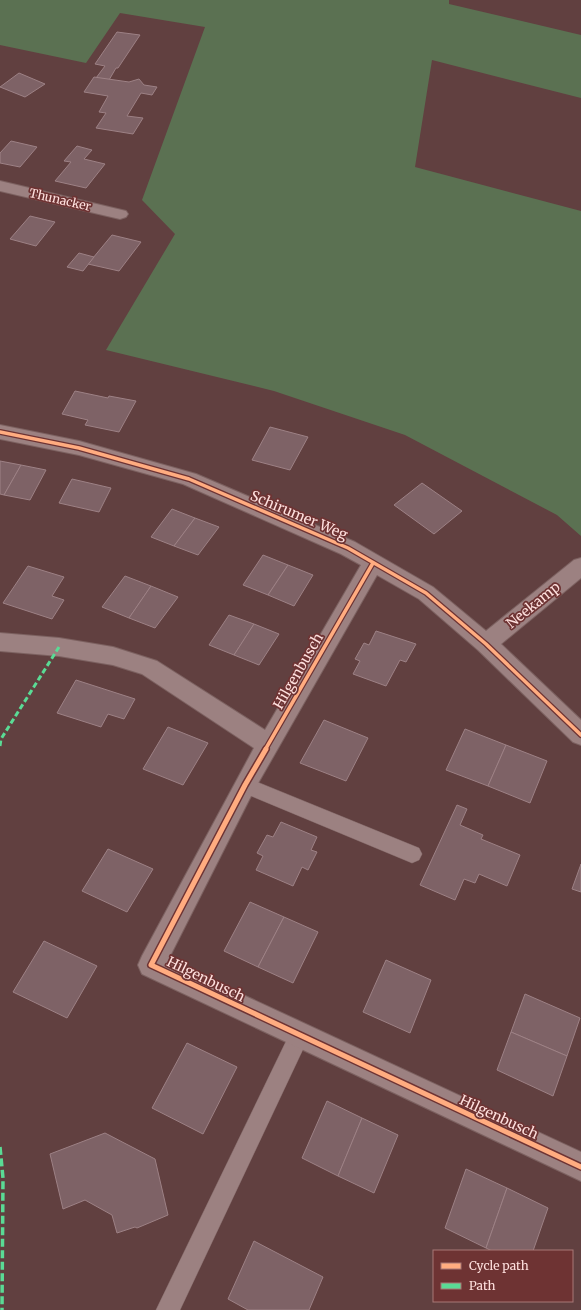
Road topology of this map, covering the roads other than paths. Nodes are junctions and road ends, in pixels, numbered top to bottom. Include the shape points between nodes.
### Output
1 (0, 186) edge
2 (120, 214) dead end
3 (0, 432) edge
4 (373, 563) junction
5 (581, 566) edge
6 (0, 642) edge
7 (486, 644) junction
8 (581, 735) edge
9 (268, 744) junction
10 (245, 785) junction
11 (412, 854) dead end
12 (299, 1036) junction
13 (581, 1168) edge
14 (168, 1310) edge

1 - 2 street, Thunacker
3 - 4 street, Schirumer Weg via 79,448 189,479 348,548
4 - 7 street, Schirumer Weg via 426,593
4 - 9 street, Hilgenbusch
5 - 7 street, Neekamp
6 - 9 street via 60,647 113,656 149,667
7 - 8 street, Schirumer Weg
9 - 10 street, Hilgenbusch
10 - 11 lane
10 - 12 street, Hilgenbusch via 150,965
12 - 13 street, Hilgenbusch
12 - 14 lane

